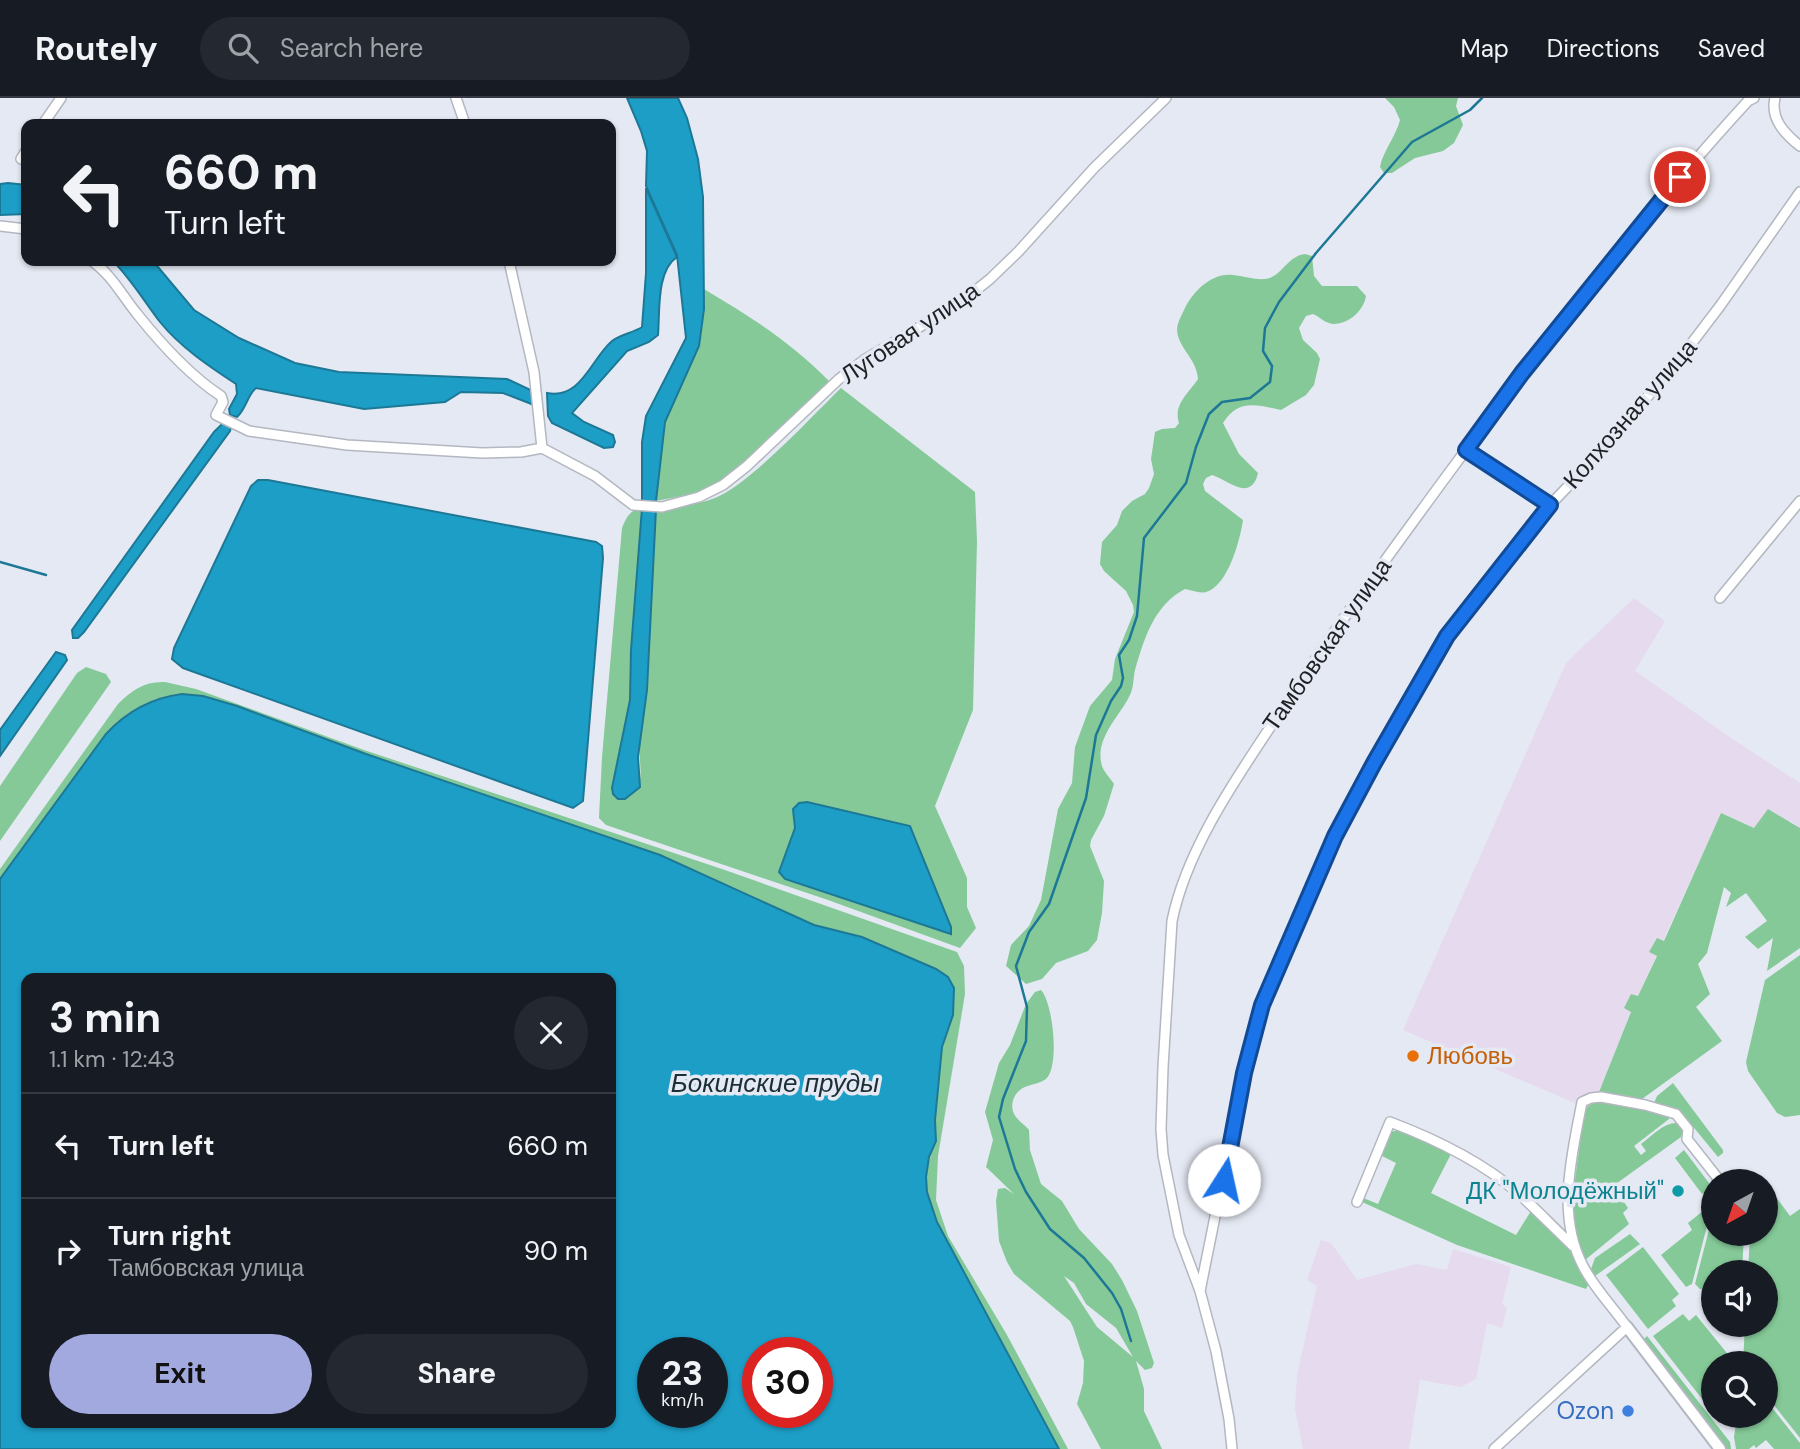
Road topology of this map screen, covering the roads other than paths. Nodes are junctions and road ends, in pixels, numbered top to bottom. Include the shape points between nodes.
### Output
1 (61, 98) edge
2 (456, 98) edge
3 (1166, 98) edge
4 (1754, 98) edge
5 (1775, 98) edge
6 (46, 119) edge
7 (463, 119) edge
8 (1800, 146) edge
9 (1800, 192) edge
10 (0, 226) edge
11 (21, 228) edge
12 (97, 266) edge
13 (510, 266) edge
14 (542, 448) junction
15 (1466, 450) junction
16 (1800, 501) edge
17 (1550, 505) junction
18 (1720, 598) dead end
19 (1711, 1169) edge
20 (1357, 1202) dead end
21 (1574, 1248) junction
22 (1200, 1291) junction
23 (1627, 1327) junction
24 (1232, 1449) edge
25 (1494, 1449) edge
26 (1720, 1449) edge

1 - 6 street
2 - 7 street
3 - 14 street, Луговая улица via 990,279 839,379 723,485 662,507 633,505 595,476
4 - 15 street, Тамбовская улица via 1664,195
5 - 8 street via 1780,127
9 - 17 street, Колхозная улица via 1685,352
10 - 11 street
12 - 14 street via 160,342 221,396 216,415 249,431 347,445 482,453
13 - 14 street via 534,372
15 - 17 street
15 - 22 street, Тамбовская улица via 1296,688 1196,849 1178,891 1172,921 1161,1129 1179,1235
16 - 18 street
17 - 22 street, Колхозная улица via 1447,636 1335,836 1303,906 1252,1040
19 - 21 street via 1687,1139 1688,1129 1676,1114 1601,1097 1581,1102 1568,1203
20 - 21 street via 1390,1122 1436,1141 1501,1180
21 - 23 street
22 - 24 street, Тамбовская улица via 1216,1351
23 - 25 street
23 - 26 street

